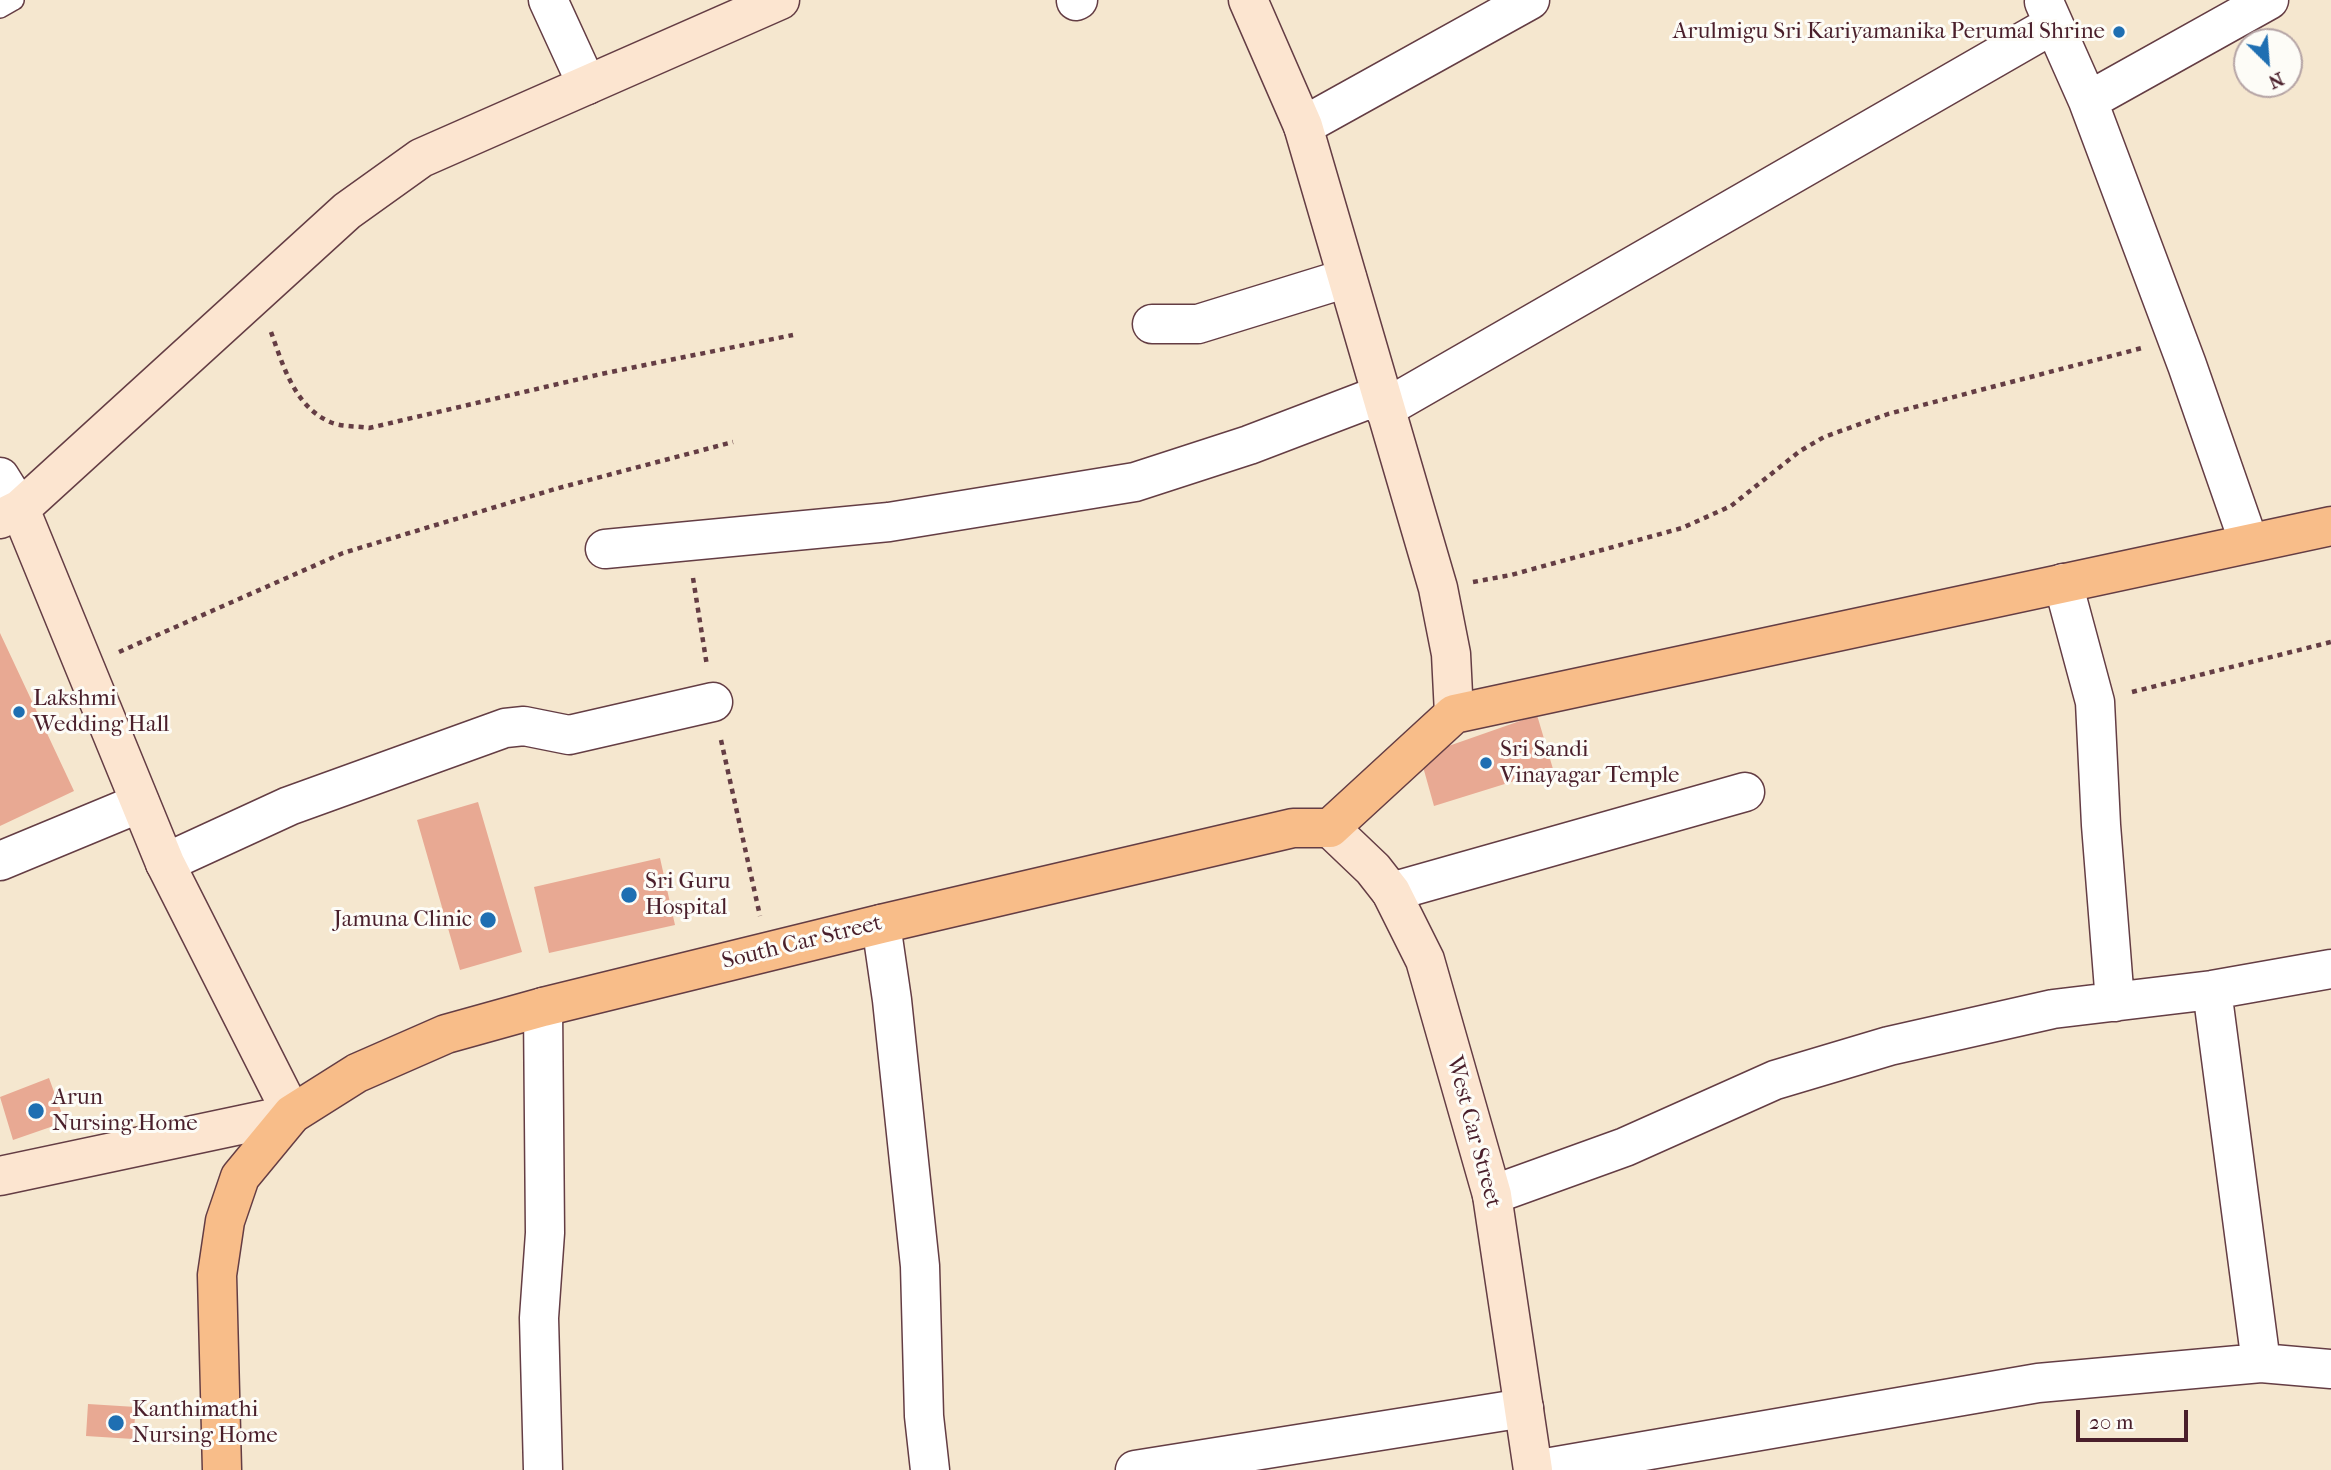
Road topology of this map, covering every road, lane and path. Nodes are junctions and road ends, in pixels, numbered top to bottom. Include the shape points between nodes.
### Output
1 (14, 0) edge
2 (548, 0) edge
3 (780, 0) edge
4 (1248, 0) edge
5 (1530, 0) edge
6 (2269, 0) edge
7 (0, 8) edge
8 (2048, 13) edge
9 (587, 85) junction
10 (2088, 101) junction
11 (1303, 126) junction
12 (1347, 278) junction
13 (256, 291) junction
14 (1152, 324) dead end
15 (793, 335) dead end
16 (2177, 340) junction
17 (1382, 402) junction
18 (733, 442) dead end
19 (0, 477) edge
20 (10, 514) edge
21 (2331, 526) edge
22 (687, 541) junction
23 (2249, 543) junction
24 (605, 549) dead end
25 (2063, 583) junction
26 (1438, 588) junction
27 (2331, 642) edge
28 (83, 668) junction
29 (713, 702) junction
30 (2095, 702) junction
31 (1454, 714) junction
32 (1745, 792) dead end
33 (140, 803) junction
34 (1329, 828) junction
35 (0, 860) edge
36 (166, 863) junction
37 (1391, 892) junction
38 (881, 924) junction
39 (768, 951) junction
40 (2331, 969) edge
41 (2212, 990) junction
42 (2115, 1002) junction
43 (543, 1007) junction
44 (292, 1114) junction
45 (0, 1176) edge
46 (1492, 1195) junction
47 (2261, 1363) junction
48 (2331, 1369) edge
49 (1524, 1408) junction
50 (222, 1470) edge
51 (543, 1470) edge
52 (930, 1470) edge
53 (1135, 1470) edge
54 (1533, 1470) edge

1 - 7 lane
2 - 9 street
3 - 9 street
4 - 11 street
5 - 11 street
6 - 10 street
8 - 10 street
8 - 17 street
9 - 13 street via 421,158 347,211
10 - 16 street
11 - 12 street
12 - 14 street via 1198,324
12 - 17 street
13 - 15 path via 287,376 302,401 330,422 369,428
13 - 20 street
16 - 23 street
16 - 26 path via 1888,414 1824,437 1731,506 1682,528 1511,575
17 - 22 street via 1135,482 889,522
17 - 26 street
18 - 28 path via 555,489 343,553
19 - 20 street
20 - 28 street
21 - 23 main road
22 - 24 street
22 - 29 path
23 - 25 main road
25 - 30 street
25 - 31 main road
26 - 31 street via 1451,654
27 - 30 path
28 - 33 street
29 - 36 street via 569,736 524,726 505,728 289,806
29 - 39 path
30 - 42 street
31 - 34 main road
32 - 37 street
33 - 35 street
33 - 36 street
34 - 37 street, West Car Street
34 - 38 main road, South Car Street via 1293,828
36 - 44 street
37 - 46 street, West Car Street via 1425,960
38 - 39 main road, South Car Street
38 - 52 street via 920,1266
39 - 43 main road, South Car Street
40 - 41 street
41 - 42 street
41 - 47 street
42 - 46 street via 2053,1009 1889,1046 1775,1080 1625,1147
43 - 44 main road, South Car Street via 446,1034 358,1073
43 - 51 street via 545,1233 539,1318
44 - 45 street
44 - 50 main road, South Car Street via 240,1177 225,1221 217,1275
46 - 49 street, West Car Street
47 - 48 street
47 - 54 street via 2038,1383
49 - 53 street
49 - 54 street, West Car Street

